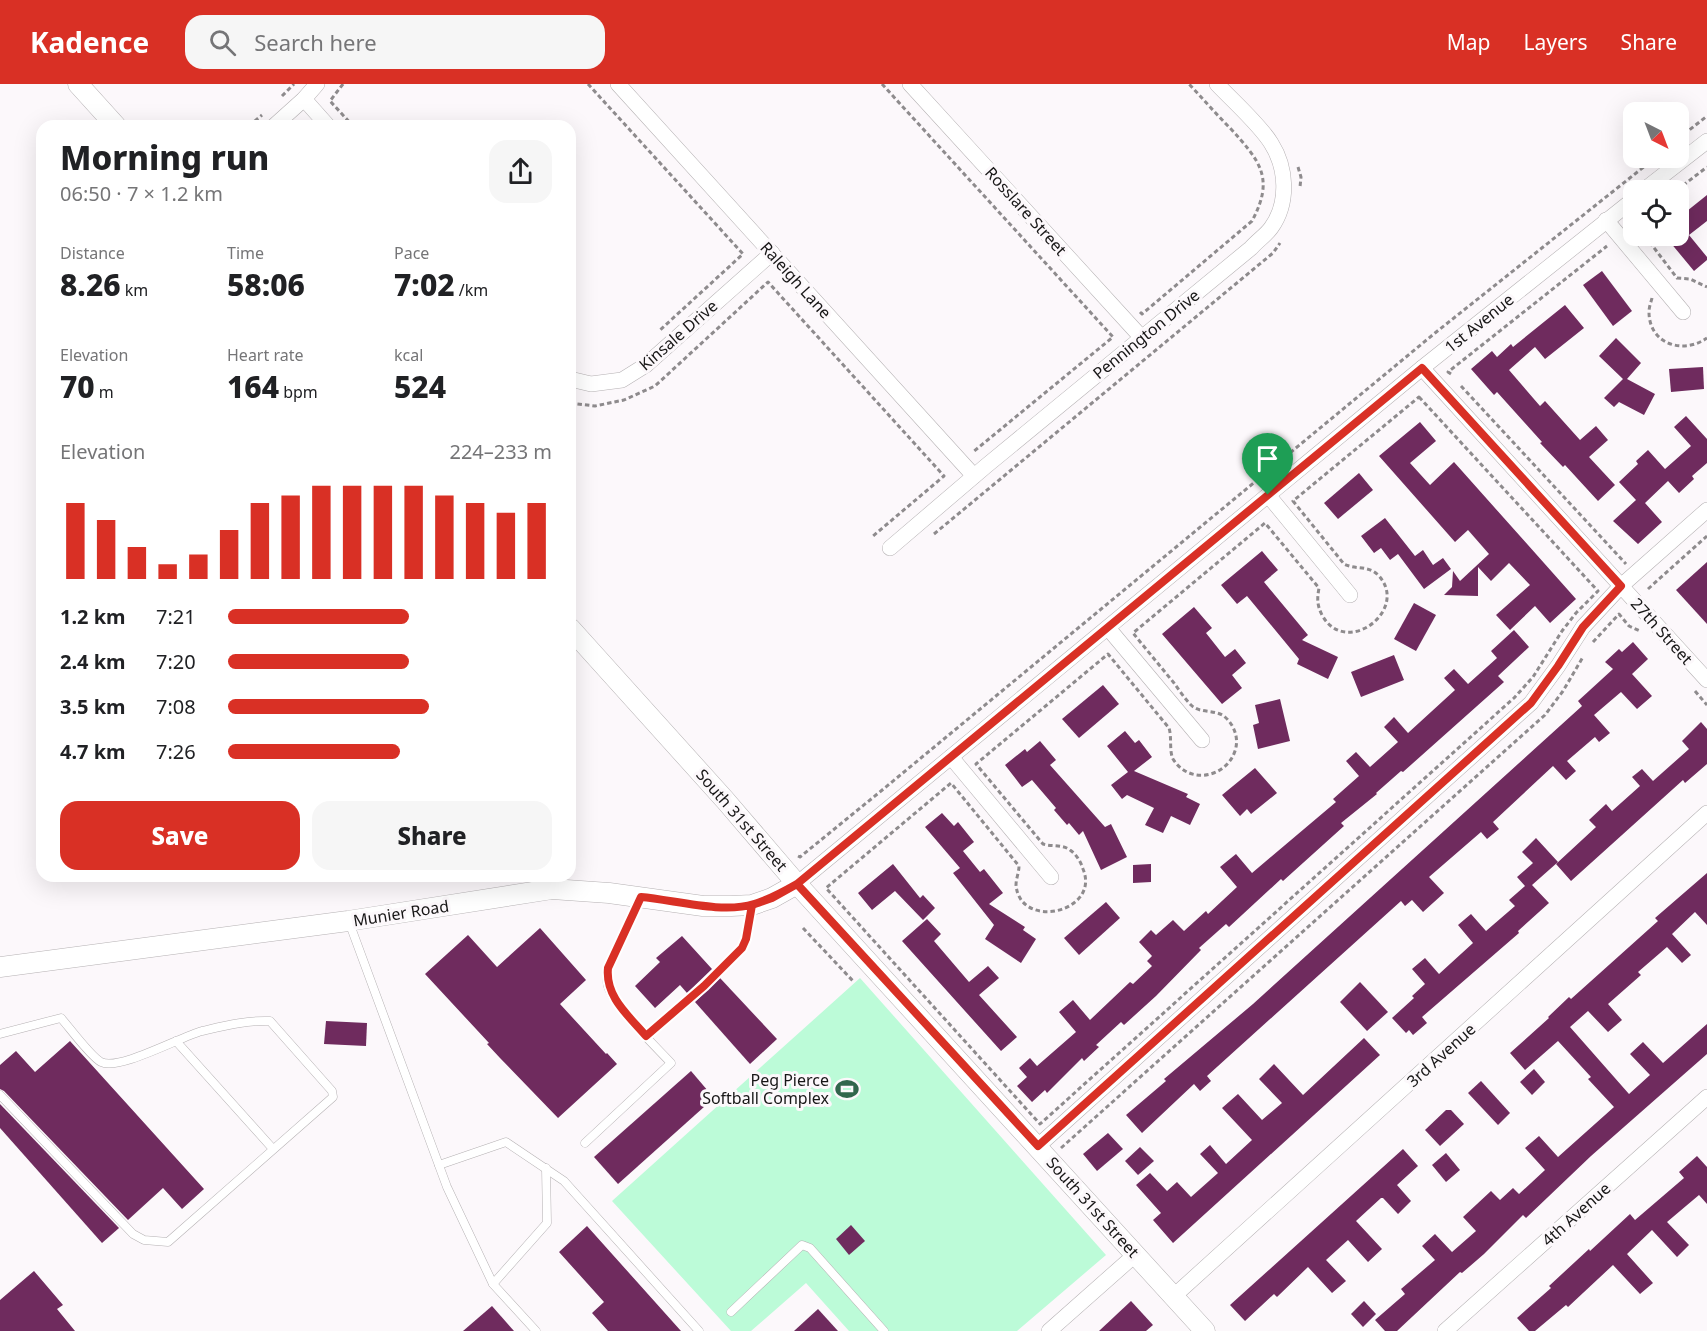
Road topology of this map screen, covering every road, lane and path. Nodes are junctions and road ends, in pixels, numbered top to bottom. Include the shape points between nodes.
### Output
1 (78, 84) edge
2 (316, 84) edge
3 (343, 84) edge
4 (588, 84) edge
5 (618, 84) edge
6 (882, 84) edge
7 (910, 84) edge
8 (1189, 84) edge
9 (1217, 84) edge
10 (304, 99) junction
11 (1707, 116) edge
12 (111, 120) edge
13 (281, 120) edge
14 (323, 120) edge
15 (347, 120) edge
16 (1689, 130) edge
17 (1707, 141) edge
18 (1707, 167) edge
19 (1642, 168) edge
20 (1657, 180) edge
21 (1689, 181) edge
22 (1623, 207) edge
23 (1606, 220) junction
24 (1611, 243) dead end
25 (1653, 246) edge
26 (772, 253) junction
27 (1707, 287) edge
28 (1652, 298) dead end
29 (1683, 312) dead end
30 (1142, 314) dead end
31 (651, 338) dead end
32 (1142, 338) junction
33 (1707, 338) edge
34 (1422, 368) junction
35 (576, 380) edge
36 (576, 404) edge
37 (973, 452) dead end
38 (974, 476) junction
39 (1268, 495) junction
40 (1707, 510) edge
41 (873, 536) dead end
42 (1707, 536) edge
43 (890, 548) dead end
44 (1627, 565) dead end
45 (1621, 586) junction
46 (1648, 589) dead end
47 (1350, 594) dead end
48 (1108, 628) junction
49 (576, 635) edge
50 (1647, 638) dead end
51 (1707, 680) edge
52 (1692, 688) dead end
53 (1707, 705) edge
54 (1202, 740) dead end
55 (951, 757) junction
56 (1707, 813) edge
57 (792, 849) dead end
58 (1051, 877) dead end
59 (797, 884) junction
60 (641, 897) junction
61 (752, 905) junction
62 (348, 921) junction
63 (803, 928) dead end
64 (0, 967) edge
65 (853, 981) dead end
66 (0, 1034) edge
67 (646, 1036) junction
68 (176, 1041) junction
69 (0, 1095) edge
70 (1707, 1097) edge
71 (585, 1143) dead end
72 (1038, 1146) junction
73 (1061, 1148) dead end
74 (273, 1149) junction
75 (439, 1165) junction
76 (546, 1168) junction
77 (1136, 1254) junction
78 (493, 1284) junction
79 (1174, 1296) junction
80 (731, 1312) dead end
81 (536, 1331) edge
82 (699, 1331) edge
83 (884, 1331) edge
84 (1049, 1331) edge
85 (1206, 1331) edge
86 (1445, 1331) edge

1 - 12 street
2 - 10 street
3 - 15 path via 330,101
4 - 31 path via 742,254
5 - 26 street, Raleigh Lane
6 - 37 path via 1113,336
7 - 32 street, Rosslare Street
8 - 30 path via 1253,154 1261,169 1261,204 1252,221
9 - 32 street, Pennington Drive via 1270,142 1284,183 1282,205 1271,227 1251,248
10 - 13 street
10 - 14 street
11 - 16 path
17 - 20 street
18 - 21 path
19 - 57 path via 800,857
22 - 23 street, 1st Avenue
23 - 29 street
23 - 34 street, 1st Avenue
24 - 44 path via 1448,372
25 - 27 path via 1677,278
26 - 35 street, Kinsale Drive via 646,365 622,380 591,384
26 - 38 street, Raleigh Lane
28 - 33 path via 1651,323 1667,343 1681,347
32 - 38 street, Pennington Drive
34 - 39 street, 1st Avenue
34 - 45 street, 27th Street
36 - 41 path via 595,406 624,400 655,386 768,282 944,476
38 - 43 street, Pennington Drive
39 - 47 street
39 - 48 street, 1st Avenue
40 - 45 street
42 - 46 path
45 - 51 street, 27th Street
45 - 72 street via 1583,627 1531,703
48 - 54 street
48 - 55 street, 1st Avenue
49 - 59 street, South 31st Street
50 - 73 path via 1619,614 1588,648 1579,668 1545,715
52 - 53 path
55 - 58 street
55 - 59 street, 1st Avenue
56 - 79 street, 3rd Avenue
59 - 61 street, Munier Road
59 - 72 street, South 31st Street
60 - 61 street, Munier Road via 704,906
60 - 62 street, Munier Road via 552,889
60 - 67 lane via 608,968 607,980 618,1004
61 - 67 lane via 742,948
62 - 64 street, Munier Road
62 - 75 lane
63 - 65 path
66 - 68 lane via 61,1018 99,1062 110,1065
67 - 71 lane via 671,1063
68 - 74 lane
68 - 74 lane via 256,1020 270,1021 332,1091 333,1097
69 - 74 lane via 133,1234 144,1240 168,1242
70 - 86 street, 4th Avenue
72 - 77 street, South 31st Street
75 - 76 lane via 506,1142
75 - 78 lane
76 - 78 lane via 547,1223
76 - 82 lane via 564,1181
77 - 79 street, South 31st Street
77 - 84 street
78 - 81 lane
79 - 85 street, South 31st Street
80 - 83 lane via 802,1245 810,1248

